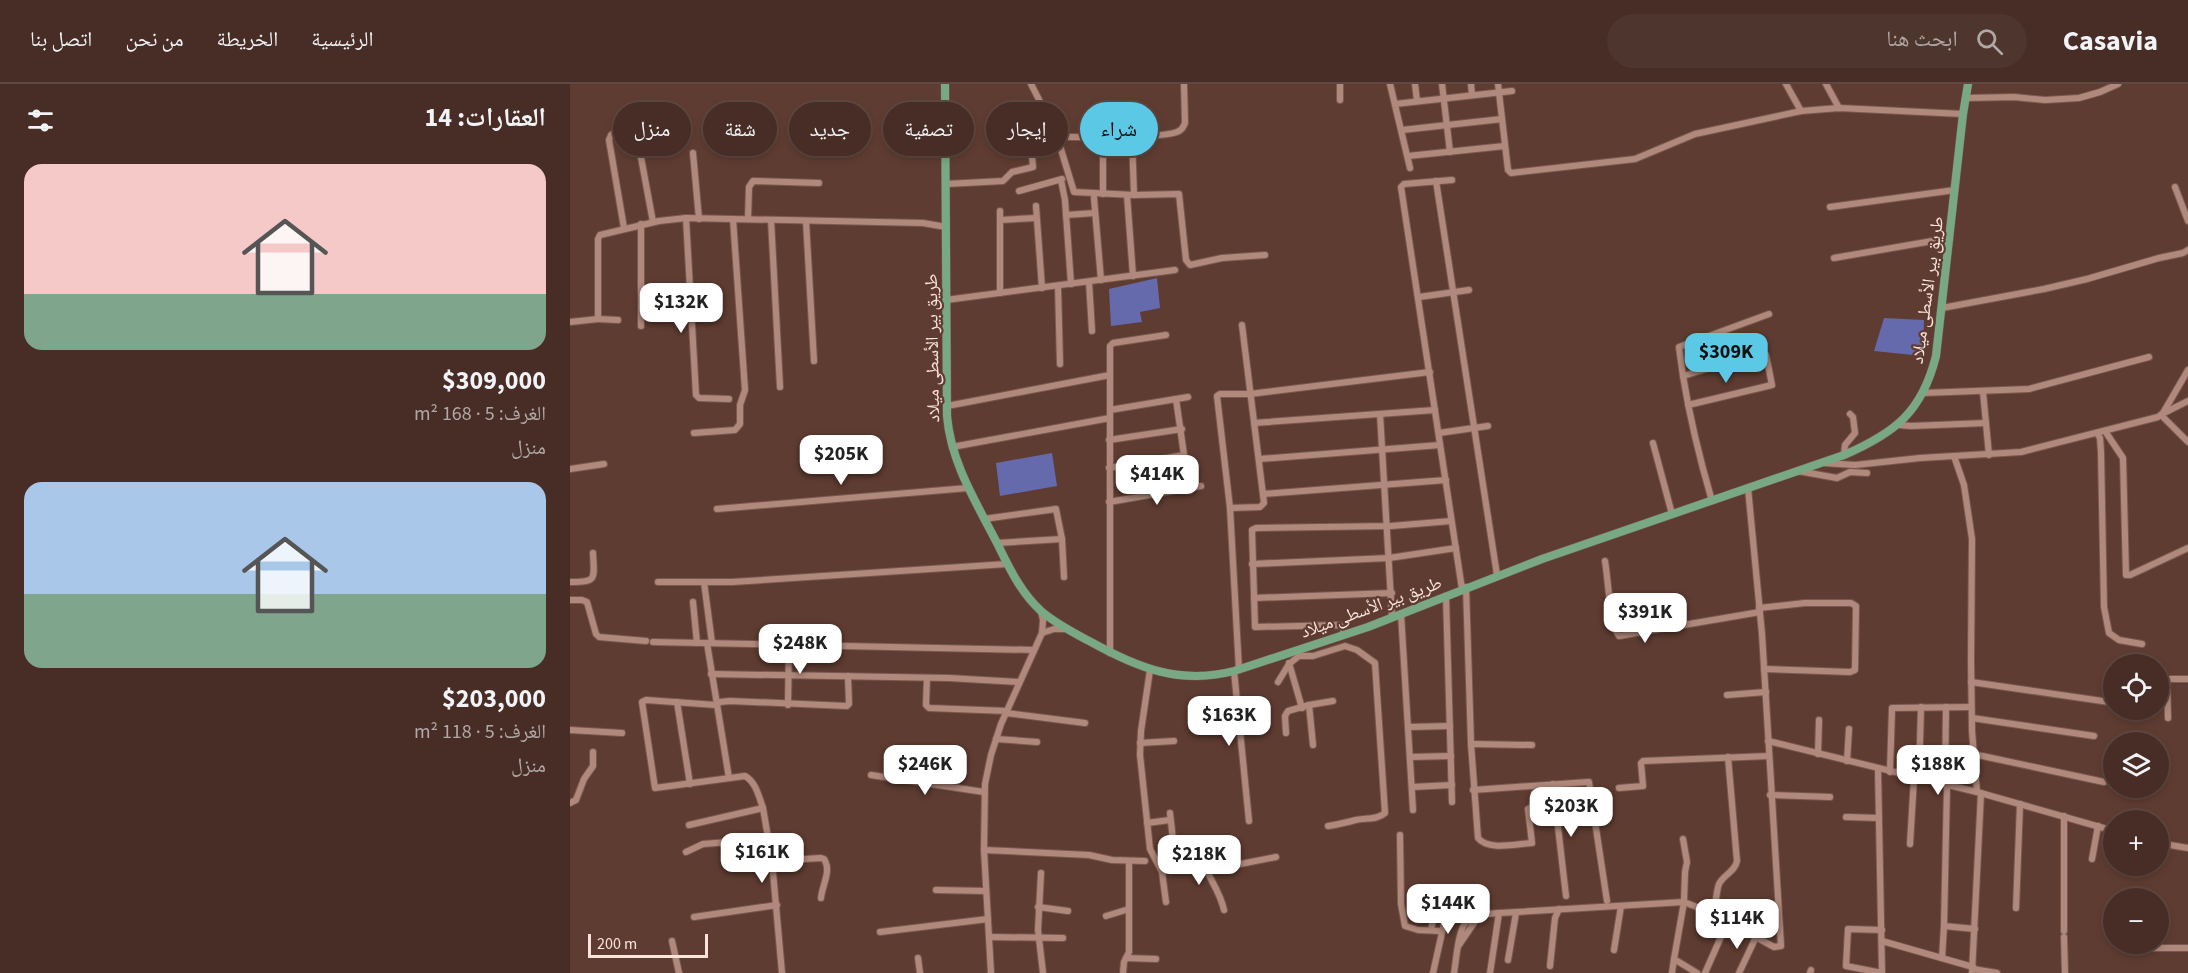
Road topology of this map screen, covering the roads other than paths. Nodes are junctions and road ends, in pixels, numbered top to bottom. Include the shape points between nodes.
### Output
1 (945, 84) edge
2 (1031, 84) edge
3 (1184, 84) edge
4 (1340, 84) edge
5 (1390, 84) edge
6 (1415, 84) edge
7 (1443, 84) edge
8 (1470, 84) edge
9 (1498, 84) edge
10 (1786, 84) edge
11 (1826, 84) edge
12 (1968, 84) edge
13 (2118, 84) edge
14 (1512, 91) dead end
15 (1499, 93) junction
16 (1472, 95) junction
17 (1444, 98) junction
18 (1966, 98) junction
19 (1340, 100) dead end
20 (1417, 101) junction
21 (1040, 102) edge
22 (1395, 104) junction
23 (1839, 108) junction
24 (1801, 111) junction
25 (1963, 114) junction
26 (1502, 119) junction
27 (1447, 125) junction
28 (1402, 130) junction
29 (1158, 134) edge
30 (1505, 146) junction
31 (1450, 152) junction
32 (693, 153) dead end
33 (1032, 156) dead end
34 (1063, 156) edge
35 (1103, 156) edge
36 (1131, 156) edge
37 (1408, 156) junction
38 (1410, 168) dead end
39 (1452, 180) dead end
40 (1436, 181) junction
41 (819, 183) dead end
42 (946, 184) junction
43 (2175, 187) dead end
44 (1019, 190) dead end
45 (1955, 190) junction
46 (1103, 194) junction
47 (1130, 195) junction
48 (1094, 198) dead end
49 (1036, 206) dead end
50 (1830, 207) dead end
51 (1000, 211) dead end
52 (1095, 213) junction
53 (1066, 215) junction
54 (686, 218) junction
55 (1036, 218) junction
56 (699, 219) junction
57 (733, 219) junction
58 (748, 219) junction
59 (771, 220) junction
60 (1000, 220) junction
61 (806, 221) junction
62 (2188, 221) edge
63 (653, 222) junction
64 (641, 224) junction
65 (946, 227) junction
66 (624, 228) junction
67 (1950, 238) junction
68 (2188, 250) edge
69 (1265, 255) dead end
70 (1834, 258) dead end
71 (1175, 270) dead end
72 (1133, 276) junction
73 (1101, 280) junction
74 (1089, 282) junction
75 (1071, 284) junction
76 (1058, 286) junction
77 (1042, 288) junction
78 (1469, 290) dead end
79 (1454, 292) junction
80 (1000, 293) junction
81 (1419, 297) junction
82 (946, 300) junction
83 (1942, 308) junction
84 (1769, 314) dead end
85 (598, 319) junction
86 (618, 320) dead end
87 (570, 322) edge
88 (1242, 325) dead end
89 (641, 326) dead end
90 (1092, 331) dead end
91 (1166, 335) dead end
92 (2149, 357) dead end
93 (814, 361) dead end
94 (1060, 364) dead end
95 (2188, 370) edge
96 (1430, 372) junction
97 (1110, 375) junction
98 (1683, 376) junction
99 (780, 387) dead end
100 (1983, 392) junction
101 (1923, 393) junction
102 (1250, 394) junction
103 (1188, 397) dead end
104 (729, 399) dead end
105 (1176, 399) junction
106 (2188, 401) edge
107 (1688, 405) junction
108 (947, 406) junction
109 (1110, 410) junction
110 (1435, 410) junction
111 (1380, 414) junction
112 (1850, 414) dead end
113 (2162, 414) junction
114 (1110, 418) junction
115 (1254, 423) junction
116 (1986, 423) junction
117 (1899, 425) junction
118 (1488, 426) dead end
119 (1474, 428) junction
120 (1182, 429) junction
121 (2105, 431) junction
122 (694, 433) dead end
123 (1439, 433) junction
124 (2097, 433) junction
125 (1109, 440) junction
126 (2188, 442) edge
127 (1653, 443) dead end
128 (1440, 445) junction
129 (952, 447) junction
130 (1382, 450) junction
131 (1989, 454) junction
132 (1844, 455) junction
133 (1954, 456) junction
134 (1259, 459) junction
135 (1823, 462) junction
136 (604, 464) dead end
137 (1109, 468) junction
138 (570, 469) edge
139 (1797, 471) junction
140 (1867, 474) dead end
141 (1446, 480) junction
142 (1385, 485) junction
143 (1201, 486) dead end
144 (968, 488) junction
145 (1748, 488) junction
146 (1263, 494) junction
147 (1712, 501) junction
148 (1109, 502) junction
149 (1230, 508) junction
150 (717, 509) dead end
151 (1672, 514) junction
152 (984, 519) junction
153 (1451, 521) junction
154 (1387, 525) junction
155 (1062, 539) junction
156 (997, 543) junction
157 (1456, 548) junction
158 (2188, 548) edge
159 (593, 553) dead end
160 (1389, 558) junction
161 (1605, 561) dead end
162 (1007, 564) junction
163 (1252, 564) junction
164 (1497, 575) junction
165 (1064, 577) dead end
166 (570, 582) edge
167 (658, 582) dead end
168 (704, 582) junction
169 (1464, 588) junction
170 (1392, 593) junction
171 (1446, 596) junction
172 (1254, 598) junction
173 (570, 600) edge
174 (693, 602) dead end
175 (1759, 610) junction
176 (1041, 611) junction
177 (1396, 615) junction
178 (1067, 629) junction
179 (1041, 633) junction
180 (1345, 635) junction
181 (697, 643) junction
182 (709, 643) junction
183 (789, 644) junction
184 (2142, 644) dead end
185 (1034, 650) junction
186 (1110, 653) junction
187 (1286, 654) junction
188 (1289, 664) junction
189 (1764, 669) junction
190 (1150, 670) junction
191 (1237, 670) junction
192 (711, 674) junction
193 (788, 675) junction
194 (848, 676) junction
195 (927, 678) junction
196 (2169, 679) edge
197 (2188, 679) edge
198 (1019, 682) junction
199 (1278, 682) dead end
200 (1971, 682) junction
201 (1766, 692) junction
202 (1727, 695) dead end
203 (1333, 701) dead end
204 (2103, 701) edge
205 (677, 702) junction
206 (716, 705) junction
207 (788, 705) junction
208 (1309, 705) junction
209 (1971, 706) junction
210 (1921, 707) junction
211 (1946, 707) junction
212 (1302, 708) junction
213 (1006, 712) junction
214 (1972, 718) junction
215 (1820, 720) dead end
216 (1085, 723) dead end
217 (1450, 726) junction
218 (1408, 727) junction
219 (1849, 729) dead end
220 (570, 730) edge
221 (622, 733) dead end
222 (1286, 733) dead end
223 (2094, 736) dead end
224 (996, 739) junction
225 (1174, 741) dead end
226 (1768, 741) junction
227 (1037, 742) dead end
228 (1140, 743) junction
229 (1471, 744) junction
230 (1532, 744) dead end
231 (1313, 745) dead end
232 (593, 752) dead end
233 (1818, 754) junction
234 (1974, 754) junction
235 (1451, 756) junction
236 (1769, 756) junction
237 (1410, 757) junction
238 (1728, 757) junction
239 (1847, 761) junction
240 (1878, 769) junction
241 (1890, 772) junction
242 (871, 775) dead end
243 (729, 778) junction
244 (1916, 778) junction
245 (2103, 782) edge
246 (690, 784) junction
247 (1553, 784) junction
248 (1452, 785) junction
249 (1946, 785) junction
250 (1412, 787) junction
251 (1619, 788) dead end
252 (1473, 790) junction
253 (984, 792) junction
254 (1979, 793) junction
255 (1770, 795) junction
256 (1554, 796) junction
257 (1830, 797) dead end
258 (1452, 802) dead end
259 (570, 803) edge
260 (2020, 804) junction
261 (763, 808) junction
262 (1413, 810) dead end
263 (2064, 816) junction
264 (1846, 817) dead end
265 (1879, 818) junction
266 (1249, 821) dead end
267 (1147, 824) junction
268 (689, 825) dead end
269 (1328, 826) dead end
270 (2098, 826) junction
271 (2103, 828) edge
272 (1400, 835) dead end
273 (769, 839) junction
274 (1683, 839) dead end
275 (1910, 844) dead end
276 (2169, 845) edge
277 (1225, 848) dead end
278 (2188, 848) edge
279 (984, 850) junction
280 (686, 852) dead end
281 (1200, 854) junction
282 (1190, 856) junction
283 (1276, 857) dead end
284 (2092, 860) dead end
285 (772, 861) junction
286 (1129, 861) junction
287 (1145, 861) dead end
288 (1159, 863) junction
289 (1205, 871) junction
290 (1041, 873) dead end
291 (936, 890) dead end
292 (986, 891) junction
293 (1566, 896) dead end
294 (821, 898) dead end
295 (1606, 901) dead end
296 (1166, 902) dead end
297 (1684, 902) junction
298 (777, 905) junction
299 (1621, 906) junction
300 (1038, 907) junction
301 (2016, 908) dead end
302 (1129, 909) junction
303 (1559, 909) junction
304 (1224, 910) dead end
305 (1068, 911) dead end
306 (1516, 913) junction
307 (1712, 913) junction
308 (1499, 914) junction
309 (1106, 916) dead end
310 (694, 917) dead end
311 (1478, 917) junction
312 (988, 919) junction
313 (1433, 920) dead end
314 (1728, 921) junction
315 (1944, 926) junction
316 (1975, 929) junction
317 (1431, 930) junction
318 (1882, 930) junction
319 (1441, 931) junction
320 (880, 932) dead end
321 (989, 937) junction
322 (1038, 937) junction
323 (1756, 937) junction
324 (1063, 938) dead end
325 (672, 941) dead end
326 (1882, 941) junction
327 (2169, 948) edge
328 (2188, 948) edge
329 (1614, 950) dead end
330 (918, 958) dead end
331 (1126, 958) junction
332 (1942, 958) junction
333 (1156, 959) dead end
334 (1674, 959) junction
335 (1508, 960) dead end
336 (1550, 966) dead end
337 (1973, 970) edge
338 (679, 973) edge
339 (782, 973) edge
340 (920, 973) edge
341 (991, 973) edge
342 (1043, 973) edge
343 (1123, 973) edge
344 (1433, 973) edge
345 (1454, 973) edge
346 (1490, 973) edge
347 (1672, 973) edge
348 (1697, 973) edge
349 (1705, 973) edge
350 (1739, 973) edge
351 (1881, 973) edge
352 (1996, 973) edge
353 (2065, 973) edge

1 - 42 main road, طريق بير الأسطى ميلاد
2 - 21 street
3 - 29 street via 1182,129
4 - 19 street
5 - 22 street
6 - 20 street
7 - 17 street
8 - 16 street
9 - 15 street
10 - 24 street
11 - 23 street
12 - 18 main road, طريق بير الأسطى ميلاد
13 - 18 street via 2079,98
14 - 15 street
15 - 16 street
15 - 26 street
16 - 17 street
17 - 20 street
17 - 27 street
18 - 25 main road, طريق بير الأسطى ميلاد
20 - 22 street
22 - 28 street
23 - 24 street
23 - 25 street
24 - 30 street via 1695,134 1630,159 1511,173
25 - 45 main road, طريق بير الأسطى ميلاد
26 - 27 street
26 - 30 street
27 - 28 street
27 - 31 street
28 - 37 street
30 - 31 street
31 - 37 street
32 - 56 street
33 - 42 street via 1033,167 1012,172 1003,181
34 - 46 street via 1074,191
35 - 46 street
36 - 47 street
37 - 38 street
39 - 40 street
40 - 79 street
40 - 81 street via 1401,187
41 - 58 street via 753,181 749,187
42 - 65 main road, طريق بير الأسطى ميلاد
43 - 62 street
44 - 53 street via 1062,179
45 - 50 street
45 - 67 main road, طريق بير الأسطى ميلاد
46 - 47 street
47 - 69 street via 1180,194 1188,264
47 - 72 street
48 - 52 street
49 - 55 street
51 - 60 street
52 - 53 street
52 - 73 street
53 - 75 street
54 - 56 street
54 - 63 street
54 - 104 street via 696,396
55 - 60 street
55 - 77 street
56 - 57 street
57 - 58 street
57 - 122 street via 745,390 741,424 735,430
58 - 59 street
59 - 61 street
59 - 99 street
60 - 80 street
61 - 65 street via 924,223
61 - 93 street
63 - 64 street
63 - 66 street via 637,136 630,131 616,131 609,140
64 - 66 street
64 - 89 street
65 - 82 main road, طريق بير الأسطى ميلاد
66 - 85 street via 602,233 598,239
67 - 70 street
67 - 83 main road, طريق بير الأسطى ميلاد
68 - 83 street via 2044,289
71 - 72 street
72 - 73 street
73 - 74 street
74 - 75 street
74 - 90 street
75 - 76 street
76 - 77 street
76 - 94 street
77 - 80 street
78 - 79 street
79 - 81 street
79 - 119 street
80 - 82 street
81 - 96 street
82 - 108 main road, طريق بير الأسطى ميلاد
83 - 101 main road, طريق بير الأسطى ميلاد via 1936,356
84 - 98 street via 1679,347
85 - 86 street
85 - 87 street
88 - 102 street
91 - 97 street via 1111,344
92 - 100 street via 2029,389
95 - 113 street
96 - 102 street
96 - 110 street
97 - 108 street
97 - 109 street
98 - 107 street
98 - 107 street via 1763,353 1773,381 1771,386
100 - 101 street
100 - 116 street
101 - 117 main road, طريق بير الأسطى ميلاد
102 - 115 street
102 - 149 street via 1220,394 1216,398
103 - 105 street
105 - 109 street
105 - 120 street
106 - 113 street
107 - 147 street
108 - 129 main road, طريق بير الأسطى ميلاد
109 - 114 street
110 - 111 street
110 - 123 street
111 - 115 street
111 - 130 street
112 - 132 street via 1855,432 1845,445
113 - 121 street
113 - 126 street
114 - 125 street
114 - 129 street
115 - 134 street
116 - 117 street
116 - 131 street
117 - 132 main road, طريق بير الأسطى ميلاد
118 - 119 street
119 - 123 street
119 - 164 street
120 - 125 street
120 - 137 street via 1186,453 1183,456
121 - 124 street
121 - 158 street via 2123,458 2126,574
123 - 128 street
124 - 131 street via 2041,449
124 - 184 street via 2101,452 2104,607 2109,633 2119,640
125 - 137 street
127 - 151 street
128 - 130 street
128 - 141 street
129 - 144 main road, طريق بير الأسطى ميلاد
130 - 134 street
130 - 142 street
131 - 133 street
132 - 135 main road, طريق بير الأسطى ميلاد
133 - 135 street via 1855,465
133 - 200 street via 1964,485 1972,539
134 - 146 street
135 - 139 main road, طريق بير الأسطى ميلاد
136 - 138 street
137 - 148 street
139 - 140 street via 1837,478 1850,472
139 - 145 main road, طريق بير الأسطى ميلاد
141 - 142 street
141 - 153 street
142 - 146 street
142 - 154 street
143 - 148 street
144 - 150 street
144 - 152 main road, طريق بير الأسطى ميلاد
145 - 147 main road, طريق بير الأسطى ميلاد
145 - 175 street
146 - 149 street via 1262,506
147 - 151 main road, طريق بير الأسطى ميلاد
148 - 186 street
149 - 191 street
151 - 164 main road, طريق بير الأسطى ميلاد
152 - 155 street via 1054,508
152 - 156 main road, طريق بير الأسطى ميلاد
153 - 154 street
153 - 157 street
154 - 160 street
154 - 163 street via 1254,529
155 - 156 street
155 - 165 street
156 - 162 main road, طريق بير الأسطى ميلاد
157 - 160 street
157 - 169 street
159 - 166 street via 592,579
160 - 163 street
160 - 170 street
161 - 175 street via 1619,636
162 - 168 street
162 - 176 main road, طريق بير الأسطى ميلاد via 1019,586
163 - 172 street
164 - 169 main road, طريق بير الأسطى ميلاد
167 - 168 street
168 - 182 street
169 - 171 main road, طريق بير الأسطى ميلاد
169 - 229 street
170 - 172 street
170 - 177 street
171 - 177 main road, طريق بير الأسطى ميلاد
171 - 217 street
172 - 180 street via 1257,628 1339,625
173 - 181 street via 587,602 599,637
174 - 181 street
175 - 189 street
175 - 189 street via 1805,603 1856,606 1855,670
176 - 178 main road, طريق بير الأسطى ميلاد
176 - 179 street
177 - 180 main road, طريق بير الأسطى ميلاد
177 - 218 street
178 - 179 street
178 - 186 main road, طريق بير الأسطى ميلاد
179 - 185 street
180 - 187 main road, طريق بير الأسطى ميلاد
181 - 182 street
182 - 183 street
182 - 192 street
183 - 185 street
183 - 193 street
185 - 198 street
186 - 190 main road, طريق بير الأسطى ميلاد
187 - 188 street
187 - 191 main road, طريق بير الأسطى ميلاد
188 - 199 street
188 - 212 street
188 - 269 street via 1299,656 1345,646 1376,663 1385,813 1377,818
189 - 201 street
190 - 191 main road, طريق بير الأسطى ميلاد via 1175,676
190 - 228 street
191 - 266 street
192 - 193 street
192 - 206 street
193 - 194 street
193 - 207 street
194 - 195 street
194 - 207 street via 848,706
195 - 198 street
195 - 213 street via 929,708
196 - 197 street
198 - 213 street
200 - 204 street
200 - 209 street
201 - 202 street
201 - 226 street
203 - 208 street
205 - 206 street
205 - 246 street
205 - 246 street via 646,699 642,703 654,786 656,789
206 - 207 street via 730,701
206 - 243 street
208 - 212 street
208 - 231 street
209 - 211 street
209 - 214 street
210 - 211 street
210 - 241 street via 1892,709
210 - 244 street
211 - 249 street
212 - 222 street via 1285,714
213 - 216 street
213 - 224 street
214 - 223 street
214 - 234 street
215 - 233 street
217 - 218 street
217 - 235 street
218 - 237 street
219 - 239 street
220 - 221 street
224 - 227 street
224 - 253 street
225 - 228 street
226 - 233 street
226 - 236 street
228 - 267 street
229 - 230 street
229 - 252 street
232 - 259 street via 593,766 576,800
233 - 239 street
234 - 245 street
234 - 254 street
235 - 237 street
235 - 248 street
236 - 238 street
236 - 255 street
237 - 250 street
238 - 251 street via 1643,761 1643,786
238 - 307 street via 1737,861 1720,884
239 - 240 street
240 - 241 street
240 - 265 street
241 - 244 street
242 - 253 street
243 - 246 street
243 - 261 street via 748,777
244 - 249 street
244 - 275 street
247 - 252 street
247 - 256 street
247 - 295 street via 1587,781 1590,785
248 - 250 street
248 - 258 street
249 - 254 street
249 - 315 street
250 - 262 street
252 - 256 street via 1478,838 1490,845 1532,843 1528,809 1532,807 1534,793
253 - 279 street
254 - 260 street
254 - 316 street
255 - 257 street
255 - 323 street via 1782,944 1774,947
256 - 293 street
260 - 263 street
260 - 301 street
261 - 268 street
261 - 273 street
263 - 270 street
263 - 353 street
264 - 265 street
265 - 318 street
267 - 282 street via 1170,817 1173,840 1186,844
267 - 288 street via 1152,854
270 - 271 street
270 - 284 street
272 - 317 street via 1403,922 1408,928
273 - 280 street via 703,844
273 - 285 street
274 - 297 street via 1688,857
276 - 278 street
277 - 281 street
279 - 286 street
279 - 292 street
281 - 282 street
281 - 289 street
282 - 288 street
283 - 289 street
285 - 294 street via 824,859 826,880
285 - 298 street
286 - 287 street
286 - 302 street
288 - 296 street
289 - 304 street
290 - 300 street
291 - 292 street
292 - 312 street
297 - 299 street
297 - 307 street
297 - 334 street
298 - 310 street
298 - 339 street
299 - 303 street
299 - 329 street
300 - 305 street
300 - 322 street
302 - 309 street
302 - 331 street
303 - 306 street
303 - 336 street
306 - 308 street
306 - 335 street
307 - 314 street
308 - 311 street
308 - 346 street
311 - 319 street via 1448,917
311 - 345 street via 1465,923 1460,933
312 - 320 street
312 - 321 street
313 - 317 street
314 - 323 street
314 - 349 street
315 - 316 street
315 - 332 street
316 - 337 street
317 - 319 street
318 - 326 street
318 - 351 street via 1848,929 1846,966
319 - 344 street
321 - 322 street
321 - 341 street
322 - 324 street
322 - 342 street
323 - 350 street
325 - 338 street
326 - 332 street
326 - 351 street
327 - 328 street
330 - 340 street
331 - 333 street
331 - 343 street
332 - 337 street
334 - 347 street
334 - 348 street
337 - 352 street

